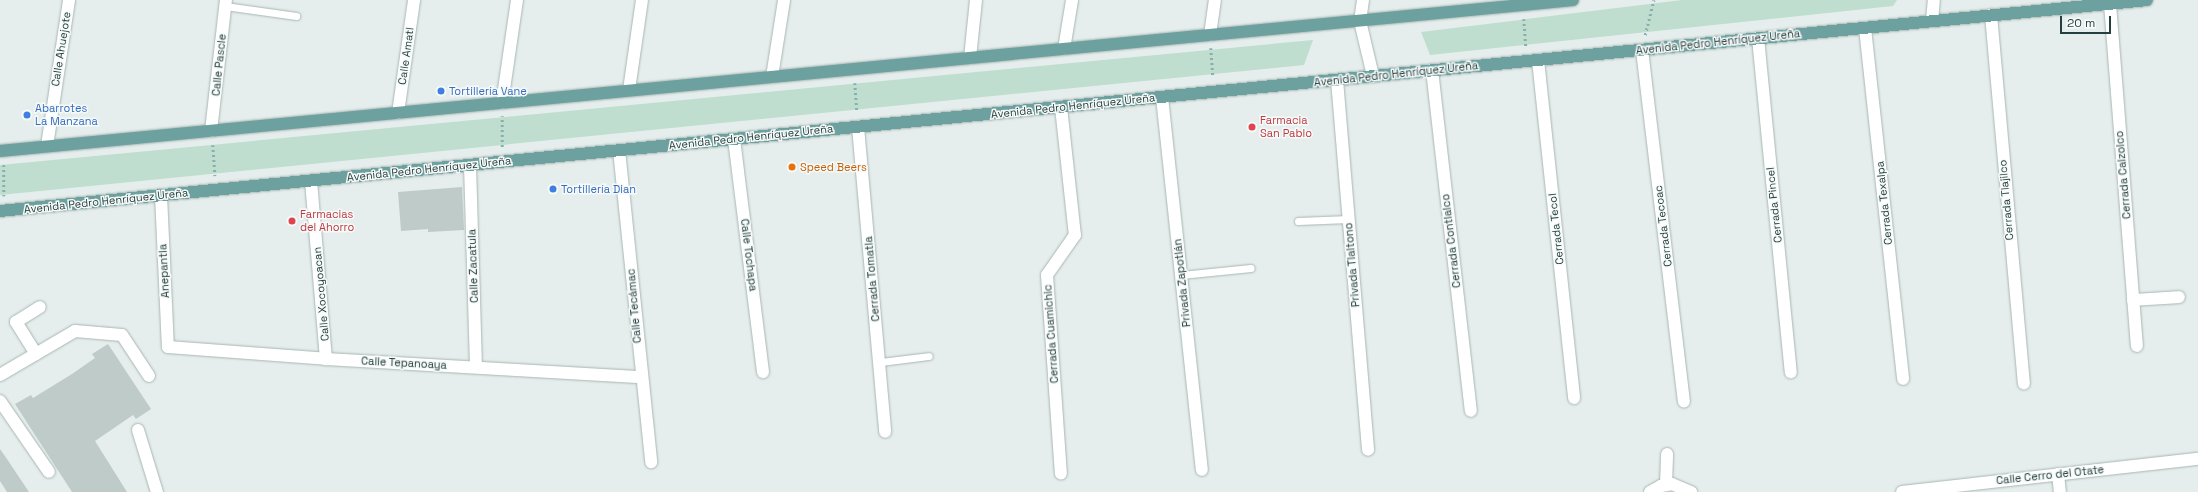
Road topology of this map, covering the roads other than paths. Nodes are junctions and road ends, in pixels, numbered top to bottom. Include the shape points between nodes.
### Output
1 (69, 0) edge
2 (414, 0) edge
3 (517, 0) edge
4 (642, 0) edge
5 (784, 0) edge
6 (976, 0) edge
7 (1072, 0) edge
8 (1214, 0) edge
9 (1363, 0) edge
10 (1573, 0) edge
11 (1934, 0) edge
12 (2147, 0) edge
13 (226, 3) edge
14 (2110, 4) junction
15 (1991, 15) junction
16 (296, 16) dead end
17 (1360, 20) junction
18 (1932, 21) junction
19 (1865, 28) junction
20 (1210, 35) junction
21 (1758, 38) junction
22 (1064, 49) junction
23 (1642, 50) junction
24 (970, 58) junction
25 (1532, 60) junction
26 (1432, 70) junction
27 (1373, 76) junction
28 (772, 77) junction
29 (1337, 80) junction
30 (629, 90) junction
31 (1162, 97) junction
32 (502, 103) junction
33 (1061, 107) junction
34 (398, 113) junction
35 (858, 127) junction
36 (211, 131) junction
37 (734, 139) junction
38 (47, 146) junction
39 (620, 150) junction
40 (2, 151) edge
41 (470, 165) junction
42 (311, 180) junction
43 (161, 196) junction
44 (2, 211) edge
45 (1348, 219) junction
46 (1298, 221) dead end
47 (1251, 268) dead end
48 (1181, 275) junction
49 (2179, 297) dead end
50 (2133, 300) junction
51 (40, 307) dead end
52 (2137, 346) dead end
53 (168, 347) joint
54 (36, 354) junction
55 (928, 356) dead end
56 (326, 359) junction
57 (880, 362) junction
58 (476, 367) junction
59 (763, 372) dead end
60 (1791, 372) dead end
61 (0, 376) edge
62 (149, 376) dead end
63 (641, 377) junction
64 (1903, 379) dead end
65 (2024, 384) dead end
66 (1574, 398) dead end
67 (0, 401) edge
68 (1684, 402) dead end
69 (1471, 411) dead end
70 (138, 430) dead end
71 (885, 432) dead end
72 (1368, 450) dead end
73 (1667, 454) dead end
74 (2198, 459) edge
75 (652, 462) dead end
76 (1202, 470) dead end
77 (49, 472) dead end
78 (1061, 474) dead end
79 (2058, 474) junction
80 (1666, 484) junction
81 (157, 492) edge
82 (1650, 492) edge
83 (1691, 492) edge
84 (1902, 492) edge
85 (2060, 492) edge

1 - 38 street, Calle Ahuejote
2 - 34 street, Calle Amatl
3 - 32 street
4 - 30 street
5 - 28 street
6 - 24 street
7 - 22 street
8 - 20 street
9 - 17 street
10 - 17 main road
11 - 18 street
12 - 14 main road, Avenida Pedro Henríquez Ureña
13 - 16 lane
13 - 36 street, Calle Pascle
14 - 15 main road, Avenida Pedro Henríquez Ureña
14 - 50 street, Cerrada Calzolco
15 - 18 main road, Avenida Pedro Henríquez Ureña
15 - 65 street, Cerrada Tlajilco
17 - 20 main road
17 - 27 street
18 - 19 main road, Avenida Pedro Henríquez Ureña
19 - 21 main road, Avenida Pedro Henríquez Ureña
19 - 64 street, Cerrada Texalpa
20 - 22 main road
21 - 23 main road, Avenida Pedro Henríquez Ureña
21 - 60 street, Cerrada Pincel
22 - 24 main road
23 - 25 main road, Avenida Pedro Henríquez Ureña
23 - 68 street, Cerrada Tecoac
24 - 28 main road
25 - 26 main road, Avenida Pedro Henríquez Ureña
25 - 66 street, Cerrada Tecol
26 - 27 main road, Avenida Pedro Henríquez Ureña
26 - 69 street, Cerrada Contlalco
27 - 29 main road, Avenida Pedro Henríquez Ureña
28 - 30 main road
29 - 31 main road, Avenida Pedro Henríquez Ureña
29 - 45 street, Privada Tlaltono
30 - 32 main road
31 - 33 main road, Avenida Pedro Henríquez Ureña
31 - 48 street, Privada Zapotlán
32 - 34 main road
33 - 35 main road, Avenida Pedro Henríquez Ureña
33 - 78 street, Cerrada Cuamichic via 1075,235 1047,275
34 - 36 main road
35 - 37 main road, Avenida Pedro Henríquez Ureña
35 - 57 street, Cerrada Tomatla
36 - 38 main road
37 - 39 main road, Avenida Pedro Henríquez Ureña
37 - 59 street, Calle Tochapa
38 - 40 main road
39 - 41 main road, Avenida Pedro Henríquez Ureña
39 - 63 street, Calle Tecámac
41 - 42 main road, Avenida Pedro Henríquez Ureña
41 - 58 street, Calle Zacatula
42 - 43 main road, Avenida Pedro Henríquez Ureña
42 - 56 street, Calle Xocoyoacan
43 - 44 main road, Avenida Pedro Henríquez Ureña
43 - 53 street, Anepantla
45 - 46 lane
45 - 72 street, Privada Tlaltono
47 - 48 lane
48 - 76 street, Privada Zapotlán
49 - 50 street
50 - 52 street, Cerrada Calzolco
51 - 54 street via 16,322
53 - 56 street, Calle Tepanoaya
54 - 61 street
54 - 62 street via 75,330 122,335
55 - 57 lane
56 - 58 street, Calle Tepanoaya
57 - 71 street, Cerrada Tomatla
58 - 63 street, Calle Tepanoaya
63 - 75 street, Calle Tecámac
67 - 77 street
70 - 81 street
73 - 80 street
74 - 79 street, Calle Cerro del Otate
79 - 84 street, Calle Cerro del Otate
79 - 85 street
80 - 82 street
80 - 83 street via 1682,486

